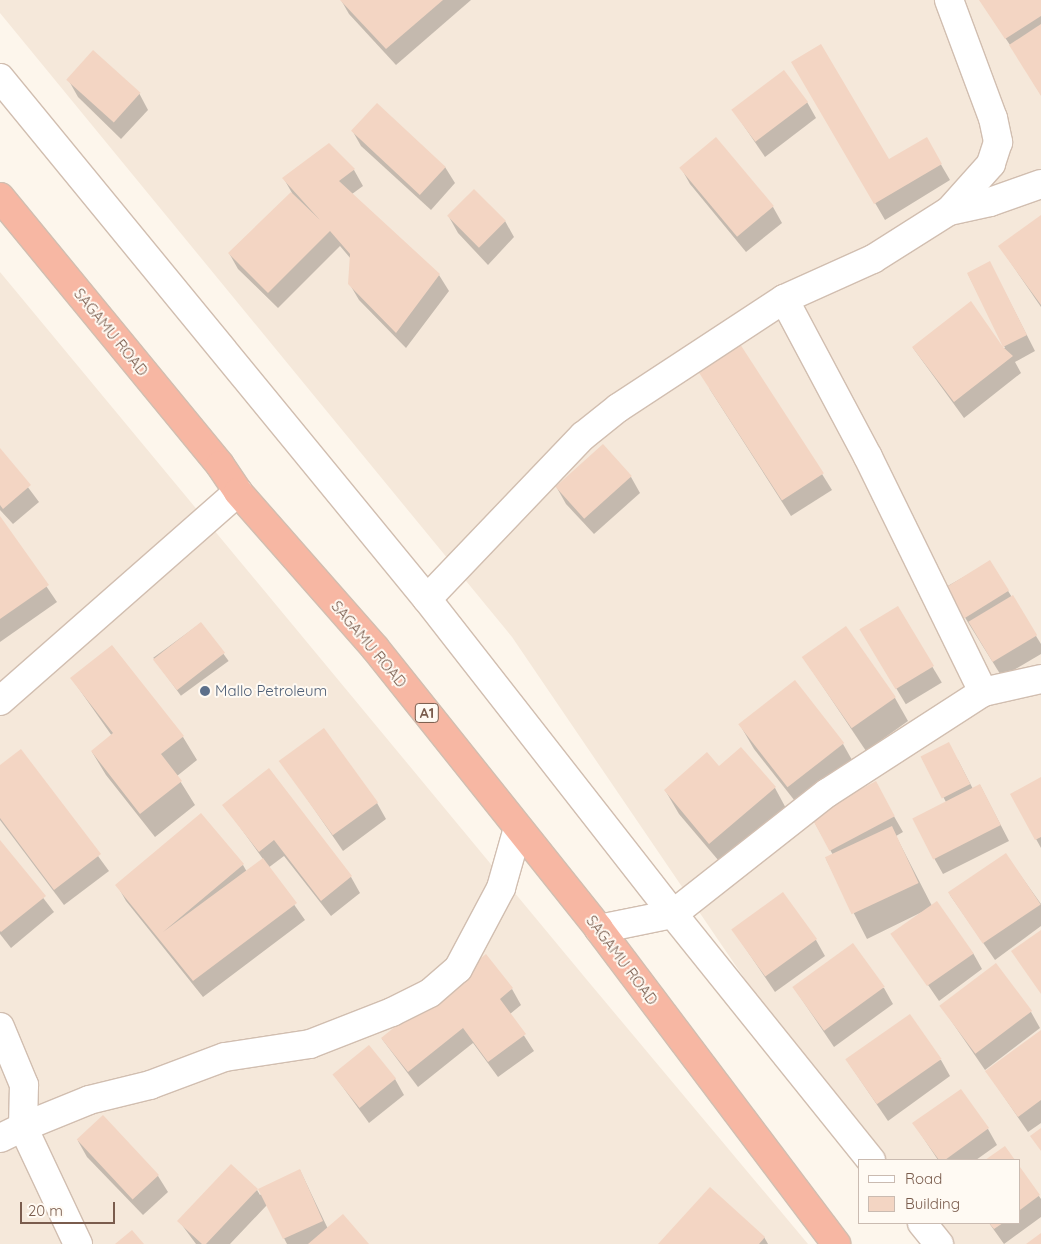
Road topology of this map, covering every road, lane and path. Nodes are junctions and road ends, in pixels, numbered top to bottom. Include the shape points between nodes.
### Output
1 (949, 0) edge
2 (0, 78) edge
3 (1041, 184) edge
4 (0, 197) edge
5 (949, 211) junction
6 (784, 299) junction
7 (238, 492) junction
8 (427, 599) junction
9 (1041, 679) edge
10 (983, 692) junction
11 (0, 701) edge
12 (518, 828) junction
13 (673, 914) junction
14 (599, 929) junction
15 (0, 1026) edge
16 (12, 1132) edge
17 (870, 1159) edge
18 (923, 1224) edge
19 (78, 1244) edge
20 (836, 1244) edge
21 (939, 1244) edge

1 - 5 street via 993,118 998,142 991,164
2 - 8 street
3 - 5 street via 990,202
4 - 7 highway, SAGAMU ROAD / A1 via 220,465
5 - 6 street via 873,259
6 - 8 street via 618,408 582,436
6 - 10 street via 868,457
7 - 11 street
7 - 12 highway, SAGAMU ROAD / A1 via 375,648
8 - 13 street
9 - 10 street
10 - 13 street via 826,793
12 - 14 highway, SAGAMU ROAD / A1
12 - 16 street via 500,888 458,969 430,993 392,1012 310,1044 225,1057 150,1085 89,1100
13 - 14 street
13 - 17 street
14 - 20 highway, SAGAMU ROAD / A1
15 - 16 street via 24,1085
16 - 19 street
18 - 21 street

